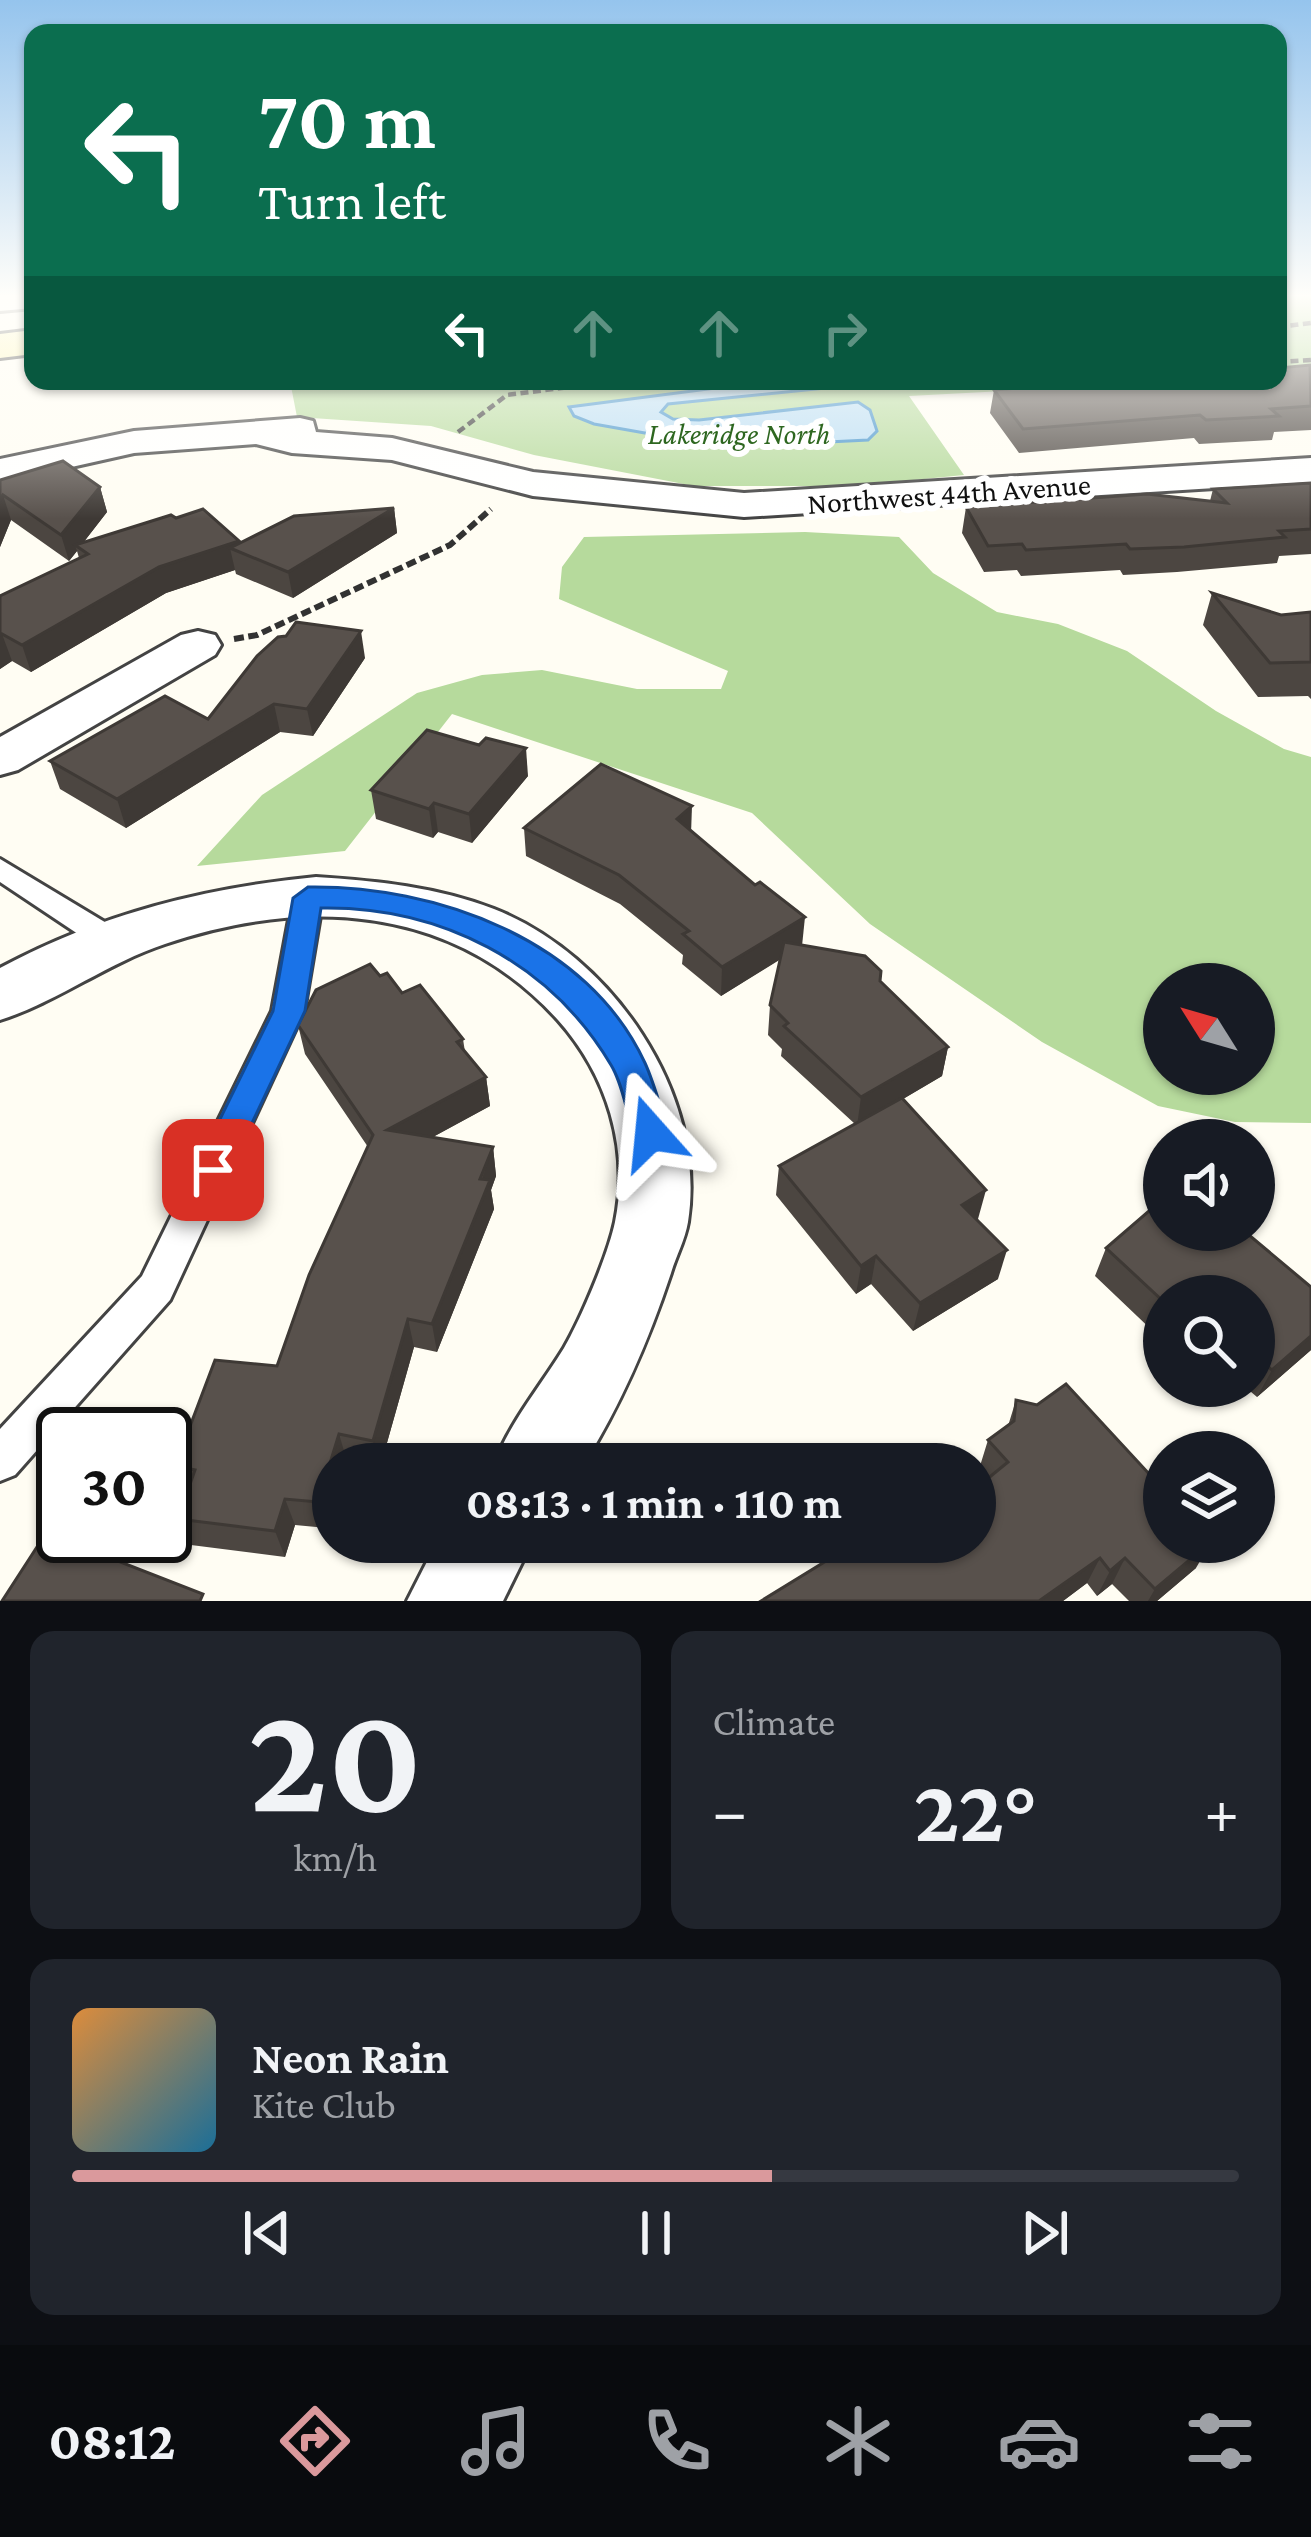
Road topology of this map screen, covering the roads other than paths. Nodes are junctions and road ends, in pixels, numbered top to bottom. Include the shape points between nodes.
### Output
1 (263, 434) junction
2 (0, 470) edge
3 (1311, 470) edge
4 (587, 488) junction
5 (198, 645) road end
6 (0, 759) edge
7 (0, 868) edge
8 (308, 898) junction
9 (107, 938) junction
10 (0, 996) edge
11 (549, 1443) edge
12 (0, 1460) edge
13 (475, 1563) edge
14 (452, 1601) edge

1 - 2 street, Northwest 44th Avenue via 134,442
1 - 4 street, Northwest 44th Avenue via 392,449 532,484
1 - 4 street, Northwest 44th Avenue via 321,428 445,443 543,466
3 - 4 street, Northwest 44th Avenue via 744,505
5 - 6 street
7 - 9 lane
8 - 9 street via 185,912
8 - 11 street via 439,914 491,933 584,1000 629,1065 651,1133 652,1219 606,1348
8 - 12 lane via 289,1011 156,1288
9 - 10 street
13 - 14 street

